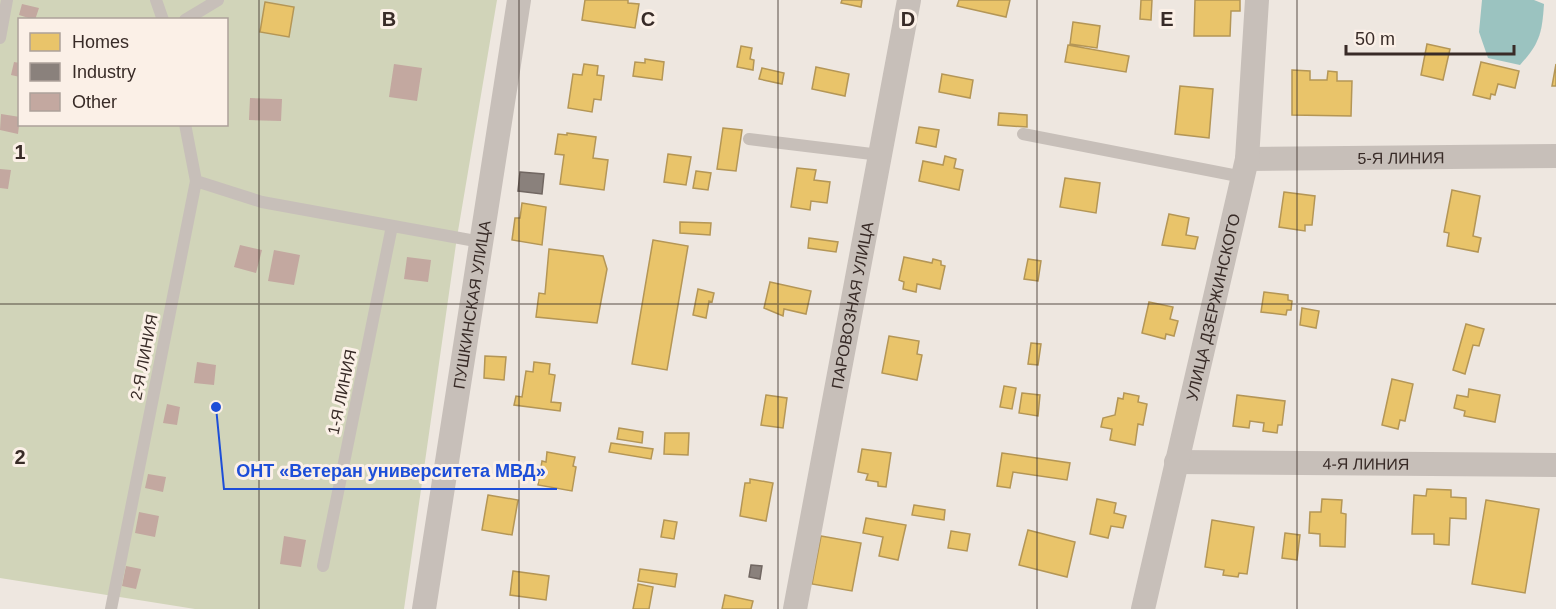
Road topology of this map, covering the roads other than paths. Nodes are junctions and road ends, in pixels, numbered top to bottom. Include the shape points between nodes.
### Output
1 (7, 0) edge
2 (156, 0) edge
3 (218, 0) edge
4 (519, 0) edge
5 (909, 0) edge
6 (1257, 0) edge
7 (162, 18) edge
8 (188, 18) edge
9 (0, 38) edge
10 (185, 126) edge
11 (1023, 134) dead end
12 (749, 139) dead end
13 (880, 155) junction
14 (1556, 156) edge
15 (1245, 168) junction
16 (196, 182) junction
17 (392, 226) junction
18 (481, 242) junction
19 (1176, 462) junction
20 (1556, 465) edge
21 (323, 566) dead end
22 (111, 609) edge
23 (424, 609) edge
24 (795, 609) edge
25 (1143, 609) edge

1 - 9 lane
2 - 7 lane
3 - 8 lane
4 - 18 street, ПУШКИНСКАЯ УЛИЦА
5 - 13 street, ПАРОВОЗНАЯ УЛИЦА
6 - 15 street, УЛИЦА ДЗЕРЖИНСКОГО
10 - 16 lane, 2-Я ЛИНИЯ
11 - 15 lane
12 - 13 lane
13 - 24 street, ПАРОВОЗНАЯ УЛИЦА
14 - 15 street, 5-Я ЛИНИЯ
15 - 19 street, УЛИЦА ДЗЕРЖИНСКОГО
16 - 17 lane via 262,201
16 - 22 lane, 2-Я ЛИНИЯ
17 - 18 lane
17 - 21 lane, 1-Я ЛИНИЯ
18 - 23 street, ПУШКИНСКАЯ УЛИЦА
19 - 20 street, 4-Я ЛИНИЯ
19 - 25 street, УЛИЦА ДЗЕРЖИНСКОГО

